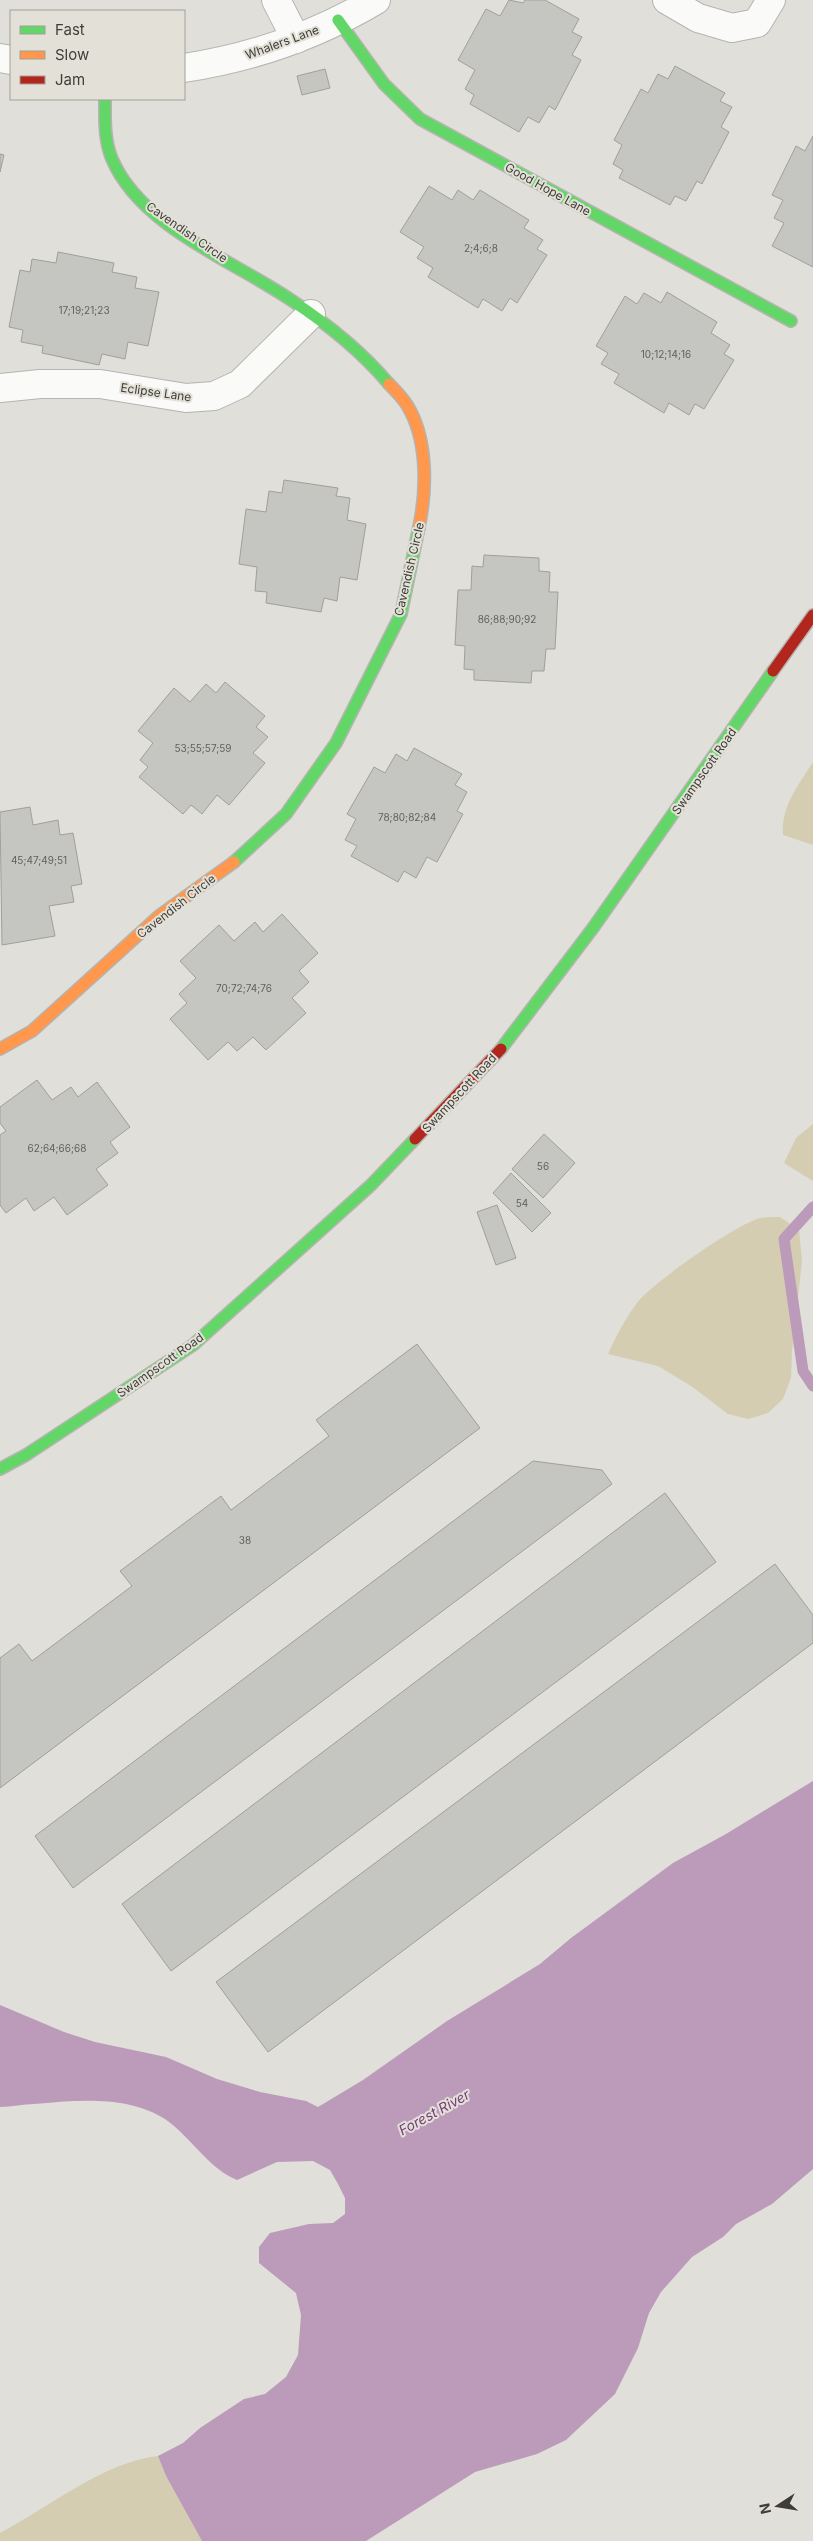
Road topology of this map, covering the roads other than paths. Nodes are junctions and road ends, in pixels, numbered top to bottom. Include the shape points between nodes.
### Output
1 (276, 0) edge
2 (376, 0) edge
3 (667, 0) edge
4 (771, 0) edge
5 (338, 20) junction
6 (296, 39) junction
7 (185, 68) edge
8 (105, 100) edge
9 (311, 314) junction
10 (791, 321) dead end
11 (0, 388) edge
12 (813, 614) edge
13 (0, 1049) edge
14 (0, 1468) edge

1 - 6 street
2 - 5 street, Whalers Lane
3 - 4 street via 698,18 732,28 757,23
5 - 6 street, Whalers Lane
5 - 10 street, Good Hope Lane via 384,84 420,119
6 - 7 street, Whalers Lane via 225,62
8 - 9 street, Cavendish Circle via 106,134 112,160 133,192 156,214
9 - 11 street, Eclipse Lane via 240,384 214,396 186,398 100,384
9 - 13 street, Cavendish Circle via 370,361 407,405 420,441 425,500 401,614 336,743 286,814 234,862 159,916 32,1031
12 - 14 street, Swampscott Road via 593,928 514,1034 450,1104 371,1184 194,1345 26,1455

